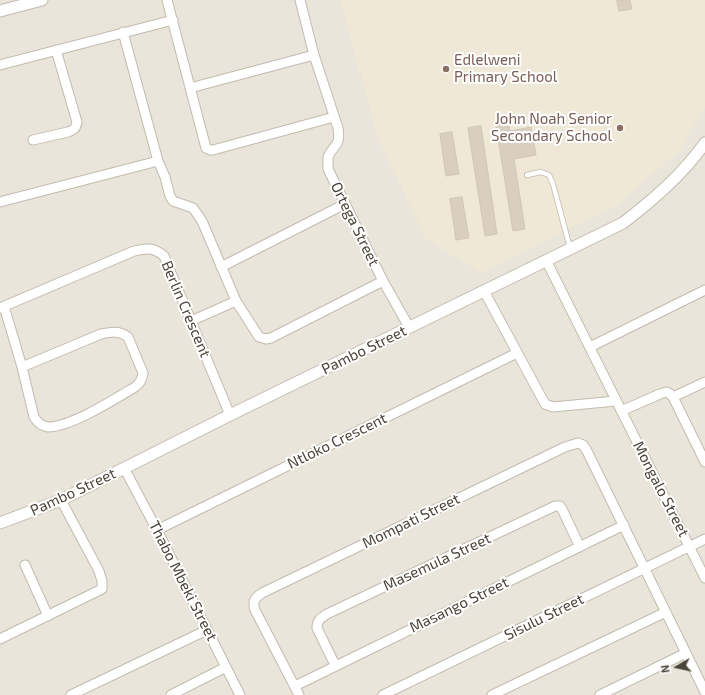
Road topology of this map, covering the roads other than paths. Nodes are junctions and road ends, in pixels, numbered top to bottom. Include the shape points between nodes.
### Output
1 (42, 0) edge
2 (167, 0) edge
3 (300, 0) edge
4 (0, 11) edge
5 (173, 20) junction
6 (124, 32) junction
7 (56, 50) junction
8 (314, 55) junction
9 (0, 65) edge
10 (190, 88) junction
11 (334, 117) junction
12 (33, 140) dead end
13 (705, 144) edge
14 (158, 161) junction
15 (527, 175) dead end
16 (0, 202) edge
17 (345, 204) junction
18 (570, 248) junction
19 (546, 260) junction
20 (221, 267) junction
21 (383, 281) junction
22 (705, 290) edge
23 (484, 291) junction
24 (236, 301) junction
25 (2, 307) edge
26 (191, 321) junction
27 (409, 327) junction
28 (590, 347) junction
29 (517, 353) junction
30 (22, 367) junction
31 (705, 382) edge
32 (673, 398) junction
33 (616, 401) junction
34 (621, 411) junction
35 (230, 415) junction
36 (705, 462) edge
37 (124, 468) junction
38 (61, 500) junction
39 (0, 524) edge
40 (624, 525) junction
41 (157, 530) junction
42 (705, 539) edge
43 (690, 546) junction
44 (580, 547) junction
45 (25, 565) dead end
46 (645, 568) junction
47 (705, 578) edge
48 (666, 612) junction
49 (48, 616) junction
50 (207, 630) junction
51 (0, 640) edge
52 (686, 653) junction
53 (336, 665) junction
54 (226, 667) junction
55 (295, 686) junction
56 (705, 692) edge
57 (71, 695) edge
58 (171, 695) edge
59 (240, 695) edge
60 (299, 695) edge
61 (383, 695) edge
62 (492, 695) edge
63 (600, 695) edge

1 - 4 street
2 - 5 street
3 - 8 street, Ortega Street
5 - 6 street
5 - 10 street
6 - 7 street
6 - 14 street
7 - 9 street
7 - 12 street via 77,122 76,127 68,132
8 - 10 street
8 - 11 street, Ortega Street
10 - 11 street via 206,148 210,150
11 - 17 street, Ortega Street via 339,137 327,160 328,169
13 - 18 street, Pambo Street via 691,163 638,211 623,222
14 - 16 street
14 - 20 street via 170,196 176,203 190,206 195,210
15 - 18 lane via 541,172 549,175
17 - 20 street
17 - 21 street, Ortega Street
18 - 19 street, Pambo Street
19 - 23 street, Pambo Street
19 - 28 street, Mongalo Street
20 - 24 street
21 - 24 street via 266,339 256,334
21 - 27 street, Ortega Street
22 - 28 street
23 - 27 street, Pambo Street
23 - 29 street
24 - 26 street
25 - 26 street, Berlin Crescent via 134,251 152,249 164,256
25 - 30 street
26 - 35 street, Berlin Crescent
27 - 35 street, Pambo Street
28 - 33 street, Mongalo Street
29 - 33 street via 548,406
29 - 41 street, Ntloko Crescent
30 - 30 street via 34,417 39,424 48,427 66,423 135,387 140,383 143,373 128,337 118,332 101,334
31 - 32 street
32 - 34 street via 666,392
32 - 36 street
33 - 34 street, Mongalo Street
34 - 43 street, Mongalo Street
35 - 37 street, Pambo Street
37 - 38 street, Pambo Street
37 - 41 street, Thabo Mbeki Street
38 - 39 street, Pambo Street
38 - 49 street via 99,571 102,589
40 - 44 street, Masango Street
40 - 46 street
40 - 55 street, Mompati Street via 584,445 573,444 262,593 255,598 255,610
41 - 50 street, Thabo Mbeki Street
42 - 43 street, Sisulu Street
43 - 46 street, Sisulu Street
43 - 47 street, Mongalo Street
44 - 53 street, Masango Street
44 - 53 street, Masemula Street via 562,509 555,506 327,614 319,619 317,628
45 - 49 street
46 - 48 street
46 - 61 street, Sisulu Street
48 - 52 street
48 - 62 street
49 - 51 street
50 - 54 street, Thabo Mbeki Street
50 - 57 street
52 - 56 street
52 - 63 street
53 - 55 street, Masango Street
54 - 58 street
54 - 59 street, Thabo Mbeki Street
55 - 60 street

